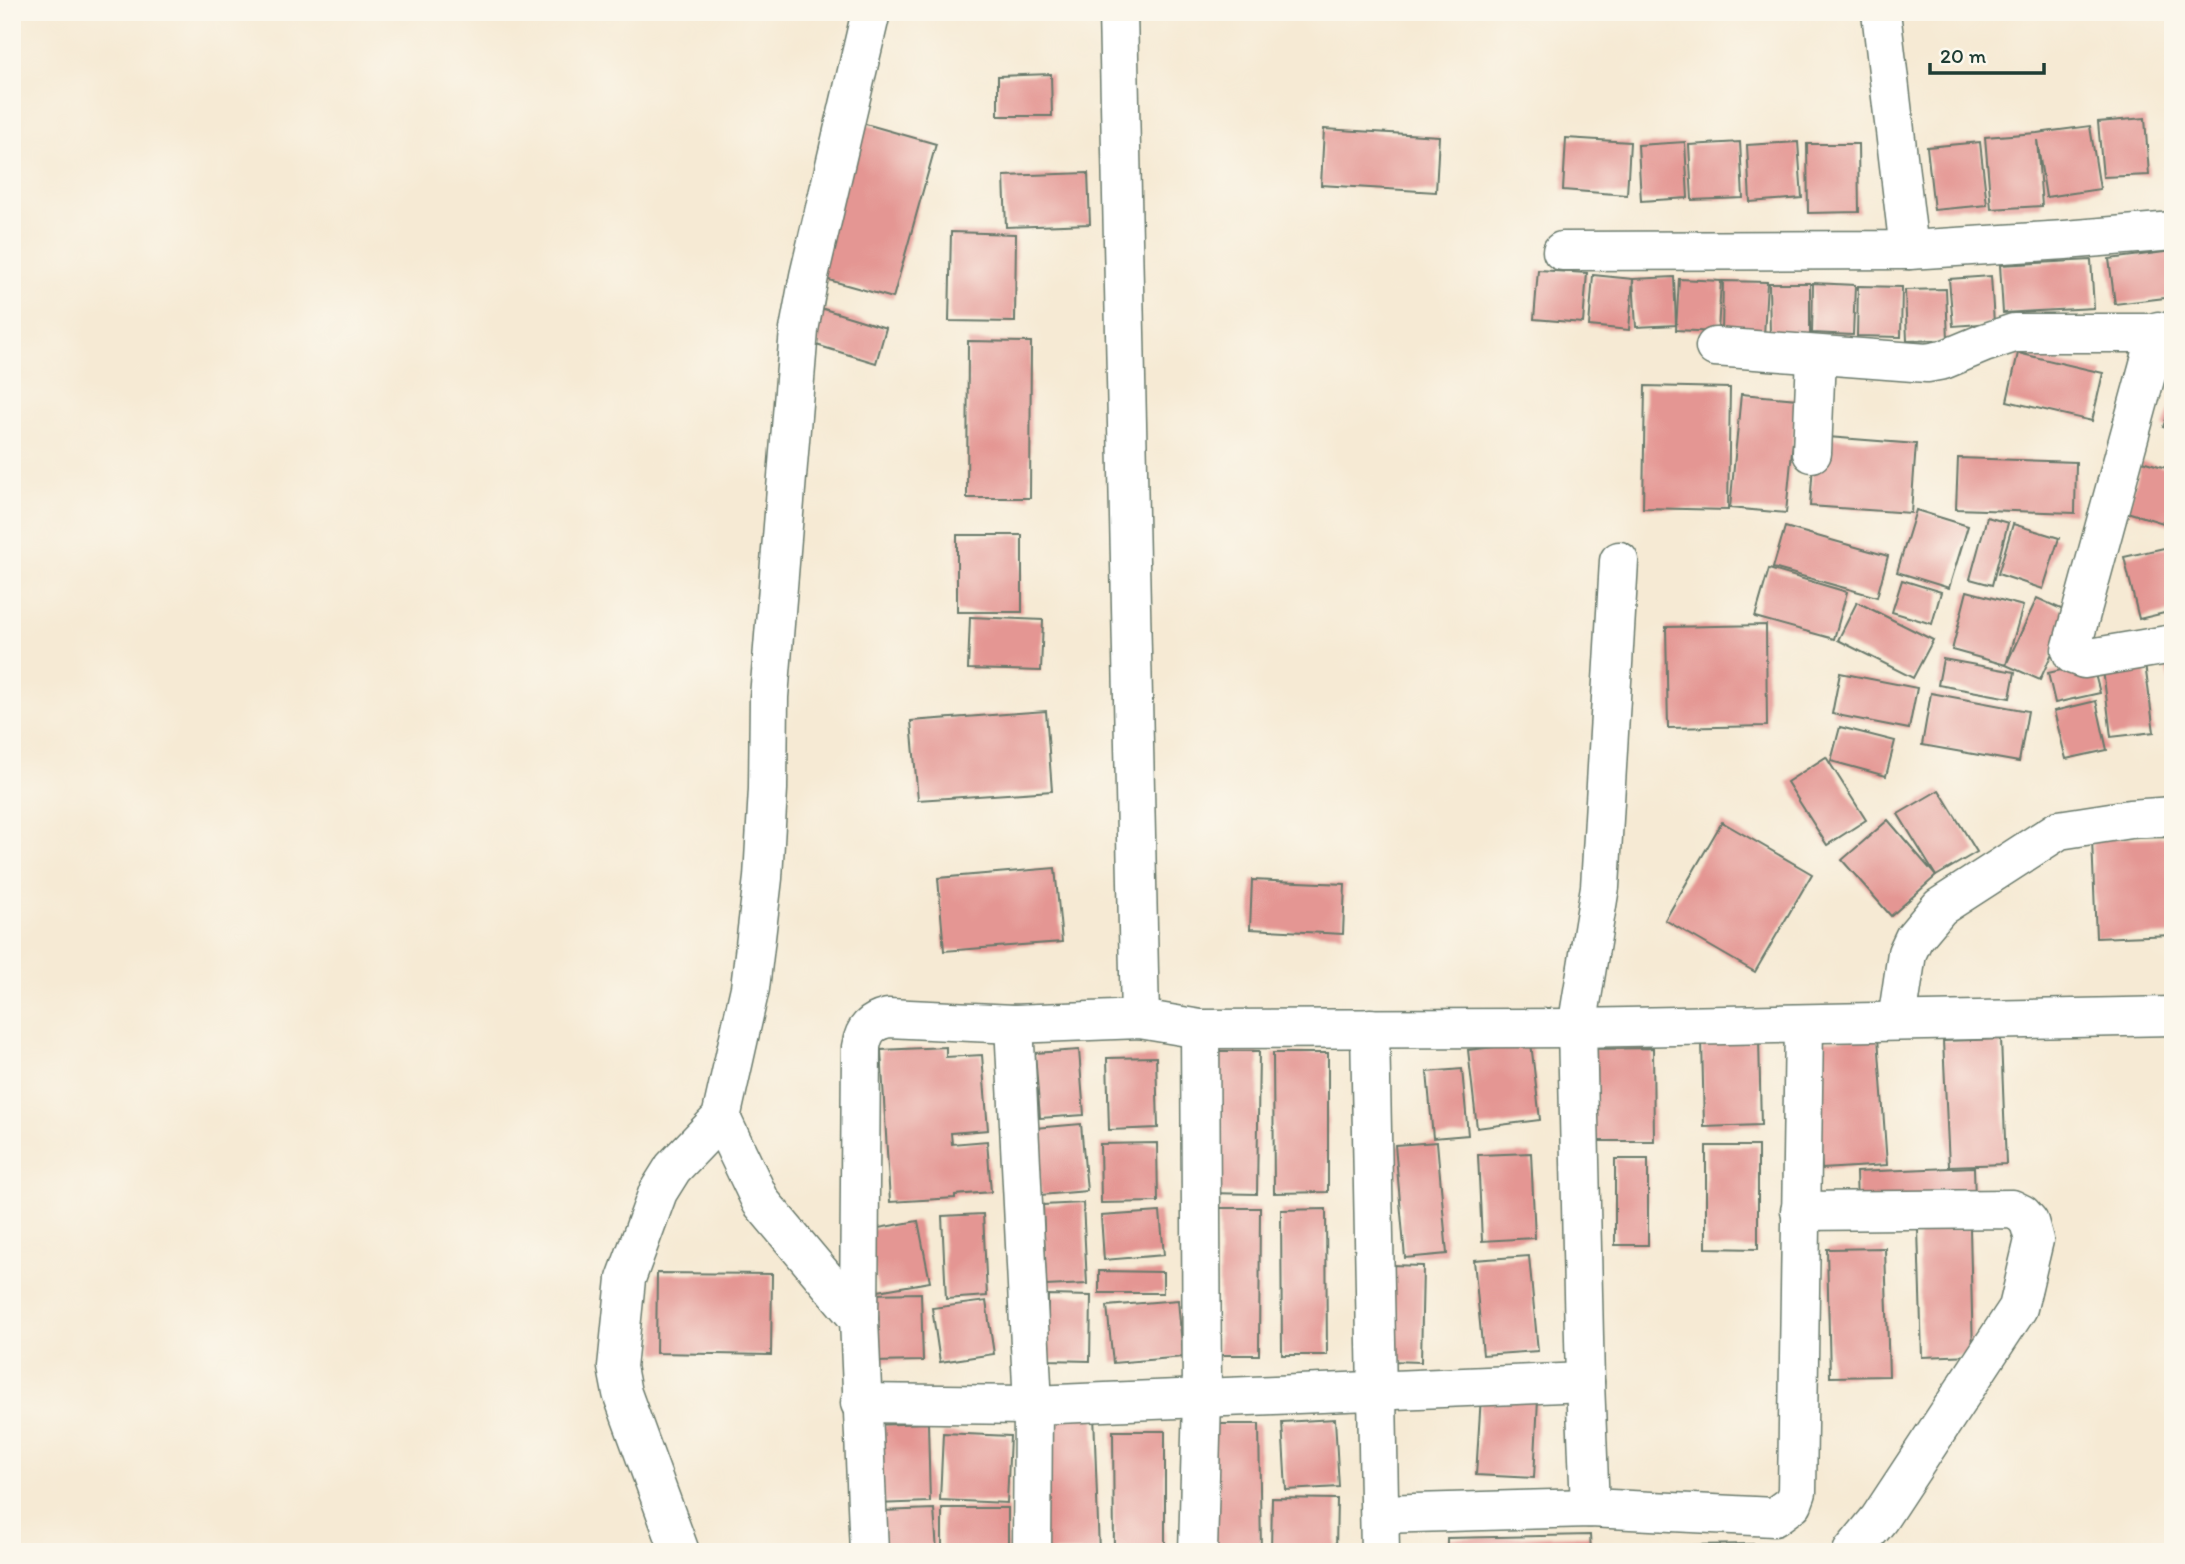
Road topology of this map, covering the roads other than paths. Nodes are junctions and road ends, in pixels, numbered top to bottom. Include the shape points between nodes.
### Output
1 (871, 12) edge
2 (1118, 12) edge
3 (1881, 12) edge
4 (2173, 231) edge
5 (1909, 250) junction
6 (1562, 251) dead end
7 (2166, 332) edge
8 (1715, 347) dead end
9 (1816, 355) junction
10 (1812, 453) dead end
11 (1619, 562) dead end
12 (2173, 644) edge
13 (2173, 816) edge
14 (2173, 1016) edge
15 (1140, 1019) junction
16 (1897, 1021) junction
17 (1014, 1024) junction
18 (1804, 1024) junction
19 (1370, 1027) junction
20 (1577, 1028) junction
21 (1200, 1029) junction
22 (721, 1118) junction
23 (1800, 1211) junction
24 (859, 1320) junction
25 (1585, 1382) junction
26 (1377, 1392) junction
27 (1202, 1398) junction
28 (860, 1403) junction
29 (1033, 1405) junction
30 (1590, 1508) junction
31 (1380, 1514) junction
32 (680, 1552) edge
33 (869, 1552) edge
34 (1032, 1552) edge
35 (1198, 1552) edge
36 (1380, 1552) edge
37 (1852, 1552) edge

1 - 22 street via 799,330 769,697 763,878 750,988
2 - 15 street
3 - 5 street
4 - 5 street
5 - 6 street
7 - 9 street via 2014,333 1927,363
7 - 12 street via 2071,650 2084,659
8 - 9 street
9 - 10 street
11 - 20 street via 1600,887
13 - 16 street via 2059,830 1940,907 1919,930 1907,953
14 - 16 street
15 - 17 street
15 - 21 street
16 - 18 street
17 - 24 street via 888,1018 868,1027 863,1035
17 - 29 street
18 - 20 street
18 - 23 street
19 - 20 street
19 - 21 street
19 - 26 street
20 - 25 street
21 - 27 street
22 - 24 street via 761,1202
22 - 32 street via 673,1168 659,1192 626,1279 618,1341 622,1394
23 - 30 street via 1797,1492 1793,1503 1774,1517
23 - 37 street via 2012,1209 2029,1222 2034,1240 2018,1308 1879,1519
24 - 28 street
25 - 26 street
25 - 30 street
26 - 27 street
26 - 31 street
27 - 29 street
27 - 35 street
28 - 29 street
28 - 33 street
29 - 34 street
30 - 31 street
31 - 36 street

